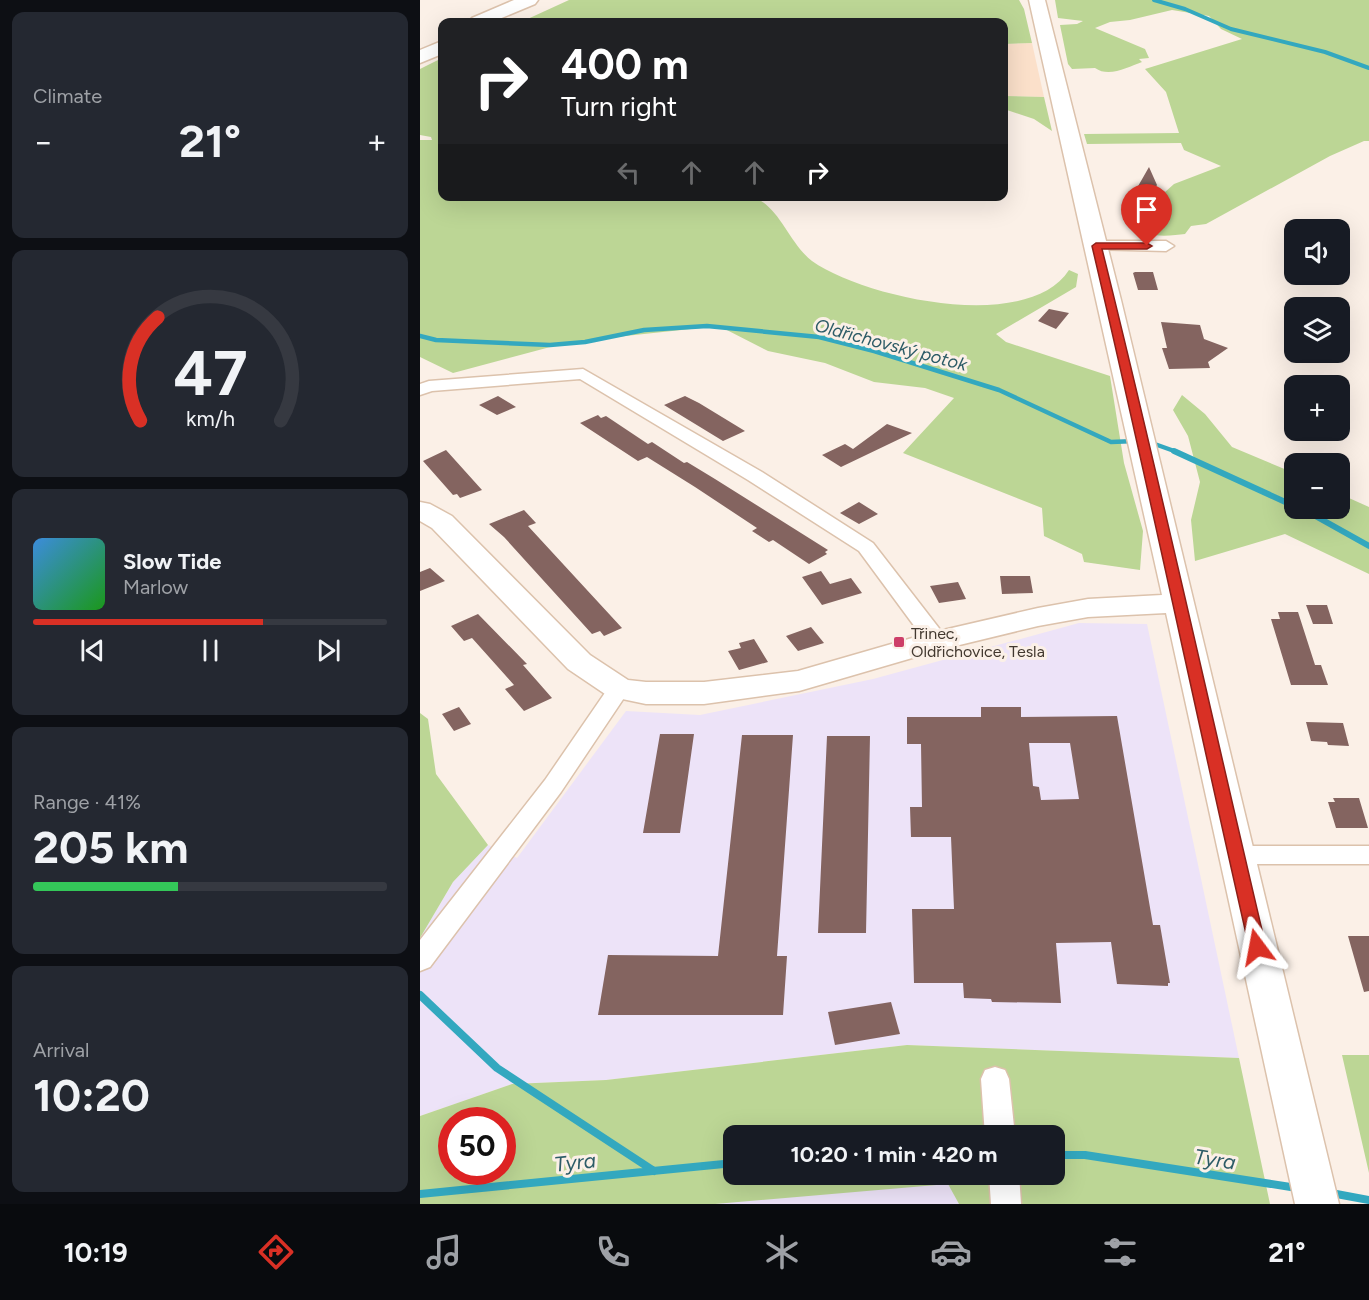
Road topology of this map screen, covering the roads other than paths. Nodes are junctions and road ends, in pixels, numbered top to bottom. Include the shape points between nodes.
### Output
1 (529, 0) edge
2 (550, 0) edge
3 (1037, 0) edge
4 (487, 18) edge
5 (508, 18) edge
6 (438, 40) edge
7 (420, 48) edge
8 (438, 49) edge
9 (420, 57) edge
10 (1096, 246) junction
11 (1166, 246) dead end
12 (420, 390) edge
13 (420, 510) edge
14 (1178, 603) junction
15 (937, 641) junction
16 (619, 689) junction
17 (1236, 855) junction
18 (1369, 855) edge
19 (420, 960) edge
20 (995, 1079) dead end
21 (999, 1125) edge
22 (1317, 1204) edge

1 - 4 highway
2 - 5 highway
3 - 10 main road
6 - 7 highway
8 - 9 highway
10 - 11 street
10 - 14 main road
12 - 15 street via 429,386 583,374 866,547
13 - 16 main road via 442,522 579,662
14 - 15 main road via 1088,608
14 - 17 main road
15 - 16 main road via 799,681 704,693
16 - 19 street via 553,786
17 - 18 street
17 - 22 main road
20 - 21 street

